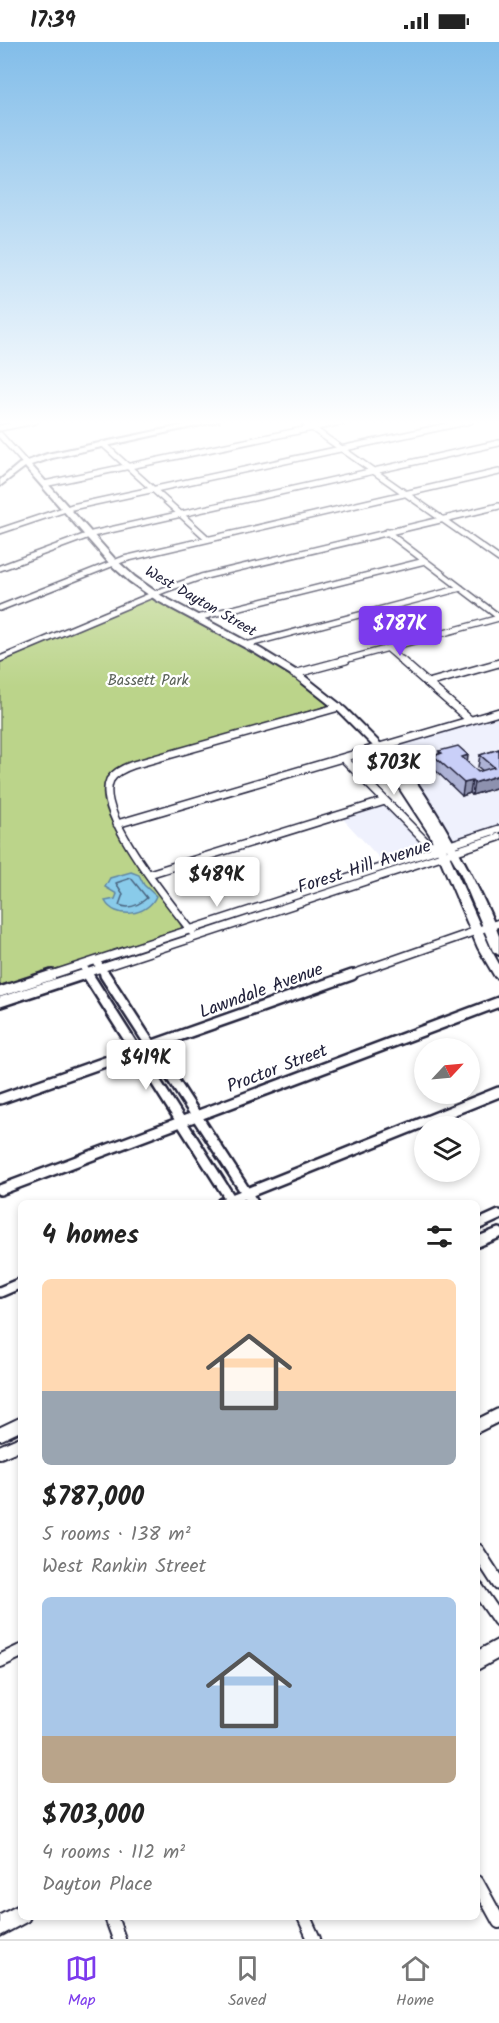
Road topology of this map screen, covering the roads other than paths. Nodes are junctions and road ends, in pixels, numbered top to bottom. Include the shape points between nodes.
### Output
1 (62, 510) edge
2 (67, 510) edge
3 (175, 510) edge
4 (200, 510) edge
5 (335, 510) edge
6 (430, 510) edge
7 (484, 510) edge
8 (180, 514) junction
9 (443, 519) junction
10 (0, 531) edge
11 (387, 532) junction
12 (90, 535) junction
13 (208, 539) junction
14 (499, 559) edge
15 (425, 561) junction
16 (114, 562) junction
17 (0, 568) edge
18 (461, 588) junction
19 (154, 594) junction
20 (0, 608) edge
21 (196, 618) junction
22 (499, 618) edge
23 (246, 645) junction
24 (387, 648) junction
25 (0, 659) edge
26 (499, 663) edge
27 (294, 674) junction
28 (428, 683) junction
29 (339, 708) junction
30 (499, 712) edge
31 (470, 720) junction
32 (379, 747) junction
33 (344, 758) junction
34 (386, 801) junction
35 (117, 824) junction
36 (499, 829) edge
37 (499, 837) edge
38 (448, 850) junction
39 (149, 874) junction
40 (488, 927) edge
41 (193, 934) junction
42 (499, 951) edge
43 (98, 965) junction
44 (84, 969) junction
45 (499, 974) edge
46 (0, 992) edge
47 (0, 1002) edge
48 (499, 1002) edge
49 (151, 1046) junction
50 (136, 1052) junction
51 (499, 1092) edge
52 (0, 1100) edge
53 (196, 1116) junction
54 (181, 1122) junction
55 (0, 1190) edge
56 (246, 1193) junction
57 (227, 1200) edge
58 (232, 1200) edge
59 (251, 1200) edge
60 (495, 1217) edge
61 (480, 1224) edge
62 (499, 1228) edge
63 (499, 1233) edge
64 (480, 1241) edge
65 (18, 1284) edge
66 (0, 1292) edge
67 (499, 1415) edge
68 (480, 1424) edge
69 (18, 1425) edge
70 (0, 1434) edge
71 (18, 1444) edge
72 (0, 1452) edge
73 (480, 1555) edge
74 (499, 1584) edge
75 (480, 1592) edge
76 (499, 1620) edge
77 (499, 1648) edge
78 (18, 1652) edge
79 (480, 1659) edge
80 (0, 1661) edge
81 (480, 1887) edge
82 (18, 1916) edge
83 (112, 1920) edge
84 (305, 1920) edge
85 (499, 1922) edge
86 (0, 1926) edge
87 (119, 1939) edge
88 (314, 1939) edge

1 - 10 street
2 - 12 street, West Dayton Street
3 - 8 street
4 - 8 street
5 - 13 street
6 - 9 street
7 - 9 street
8 - 12 street
8 - 13 street
9 - 11 street
9 - 14 street
11 - 15 street
11 - 19 street via 222,571
12 - 16 street, West Dayton Street
12 - 17 street
13 - 16 street
15 - 18 street
15 - 21 street
16 - 19 street, West Dayton Street
16 - 20 street
18 - 22 street
18 - 23 street
19 - 21 street, West Dayton Street
19 - 25 street
21 - 23 street, West Dayton Street
22 - 24 street
23 - 27 street, West Dayton Street
24 - 27 street
24 - 28 street
26 - 28 street
27 - 29 street, West Dayton Street
28 - 31 street
29 - 32 street, West Dayton Street
29 - 35 street via 138,763 116,774 108,791
30 - 31 street
31 - 32 street
32 - 33 street
32 - 38 street, West Dayton Street via 378,753 413,791
33 - 34 street
33 - 35 street
34 - 38 street via 427,843
34 - 39 street
35 - 39 street
36 - 38 street, Forest Hill Avenue
37 - 38 street, Forest Hill Avenue
38 - 40 street, West Dayton Street
38 - 41 street, Forest Hill Avenue
39 - 41 street
40 - 42 street, West Dayton Street
40 - 45 street, West Dayton Street
40 - 49 street, Lawndale Avenue
41 - 43 street, Forest Hill Avenue
43 - 44 street, Forest Hill Avenue
43 - 49 street
44 - 46 street, Forest Hill Avenue
44 - 47 street, Forest Hill Avenue
44 - 50 street
48 - 53 street, Proctor Street
49 - 50 street, Lawndale Avenue
49 - 53 street
50 - 52 street, Lawndale Avenue
50 - 54 street
51 - 56 street
53 - 54 street, Proctor Street
53 - 56 street
54 - 55 street, Proctor Street
54 - 57 street
56 - 58 street
56 - 59 street
60 - 61 street
60 - 62 street
63 - 64 street
65 - 66 street
67 - 68 street
69 - 70 street
71 - 72 street
73 - 74 street
75 - 76 street
77 - 79 street
78 - 80 street
81 - 85 street
82 - 86 street
83 - 87 street
84 - 88 street

